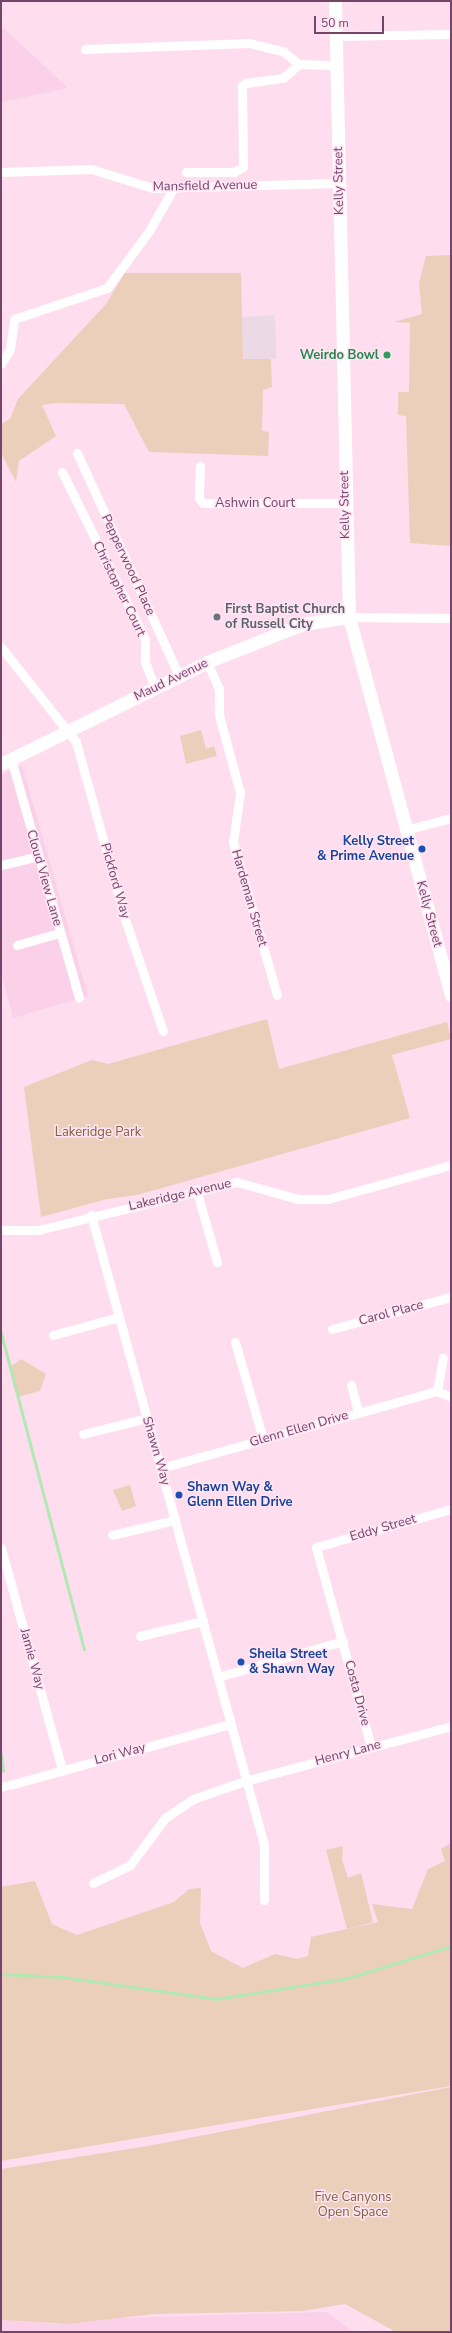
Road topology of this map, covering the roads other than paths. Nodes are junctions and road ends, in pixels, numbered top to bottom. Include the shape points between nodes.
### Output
1 (335, 1) edge
2 (451, 34) edge
3 (336, 36) junction
4 (85, 49) dead end
5 (299, 64) junction
6 (336, 65) junction
7 (1, 172) edge
8 (186, 172) dead end
9 (340, 182) junction
10 (174, 187) junction
11 (1, 364) edge
12 (76, 453) dead end
13 (200, 466) dead end
14 (62, 472) dead end
15 (345, 503) junction
16 (349, 617) junction
17 (451, 618) edge
18 (1, 647) edge
19 (207, 662) junction
20 (179, 676) junction
21 (155, 688) junction
22 (70, 730) junction
23 (6, 762) edge
24 (451, 818) edge
25 (406, 830) junction
26 (37, 857) junction
27 (1, 865) edge
28 (59, 933) junction
29 (17, 945) dead end
30 (277, 995) dead end
31 (451, 995) edge
32 (79, 997) dead end
33 (163, 1031) dead end
34 (451, 1165) edge
35 (196, 1189) junction
36 (91, 1215) junction
37 (1, 1230) edge
38 (217, 1262) dead end
39 (451, 1297) edge
40 (119, 1317) junction
41 (332, 1328) dead end
42 (53, 1335) dead end
43 (235, 1342) dead end
44 (442, 1358) dead end
45 (351, 1385) dead end
46 (437, 1391) junction
47 (451, 1397) edge
48 (358, 1412) junction
49 (147, 1418) junction
50 (83, 1434) dead end
51 (263, 1439) junction
52 (161, 1468) junction
53 (451, 1509) edge
54 (175, 1520) junction
55 (112, 1535) dead end
56 (316, 1547) joint
57 (1, 1548) edge
58 (203, 1621) junction
59 (140, 1636) dead end
60 (343, 1641) junction
61 (218, 1677) junction
62 (230, 1724) junction
63 (451, 1726) edge
64 (371, 1747) junction
65 (62, 1769) junction
66 (245, 1781) junction
67 (5, 1786) edge
68 (93, 1883) dead end
69 (264, 1900) dead end

1 - 3 street, Kelly Street
2 - 3 street
3 - 6 street, Kelly Street
4 - 5 street via 249,43 284,52
5 - 6 street
5 - 8 street via 283,78 246,82 242,86 243,167 234,172
6 - 9 street, Kelly Street
7 - 10 street, Mansfield Avenue via 91,169 153,188
9 - 10 street, Mansfield Avenue
9 - 15 street, Kelly Street
10 - 11 street via 149,231 107,288 14,319 10,349
12 - 20 street, Pepperwood Place
13 - 15 street, Ashwin Court via 199,498 203,503
14 - 21 street, Christopher Court via 144,639 145,662
15 - 16 street, Kelly Street
16 - 17 street
16 - 19 street, Maud Avenue via 303,624
16 - 25 street, Kelly Street
18 - 22 street via 38,697
19 - 20 street, Maud Avenue
19 - 30 street, Hardeman Street via 219,689 219,715 240,793 233,842
20 - 21 street, Maud Avenue
21 - 22 street, Maud Avenue
22 - 23 street, Maud Avenue
22 - 33 street, Pickford Way
23 - 26 street, Cloud View Lane
24 - 25 street
25 - 31 street, Kelly Street
26 - 27 street
26 - 28 street, Cloud View Lane
28 - 29 street
28 - 32 street, Cloud View Lane
34 - 35 street, Lakeridge Avenue via 328,1199 298,1199 237,1182
35 - 36 street, Lakeridge Avenue
35 - 38 street
36 - 37 street, Lakeridge Avenue via 38,1230
36 - 40 street, Shawn Way
39 - 41 street, Carol Place
40 - 42 street
40 - 49 street, Shawn Way
43 - 51 street
44 - 46 street
45 - 48 street
46 - 47 street
46 - 48 street, Glenn Ellen Drive
48 - 51 street, Glenn Ellen Drive
49 - 50 street
49 - 52 street, Shawn Way
51 - 52 street, Glenn Ellen Drive
52 - 54 street, Shawn Way
53 - 56 street, Eddy Street
54 - 55 street
54 - 58 street, Shawn Way
56 - 60 street, Costa Drive
57 - 65 street, Jamie Way
58 - 59 street
58 - 61 street, Shawn Way
60 - 61 street
60 - 64 street, Costa Drive
61 - 62 street, Shawn Way
62 - 65 street, Lori Way
62 - 66 street, Shawn Way
63 - 64 street, Henry Lane
64 - 66 street, Henry Lane
65 - 67 street, Lori Way
66 - 68 street, Henry Lane via 180,1805 165,1818 130,1865
66 - 69 street, Shawn Way via 264,1845

